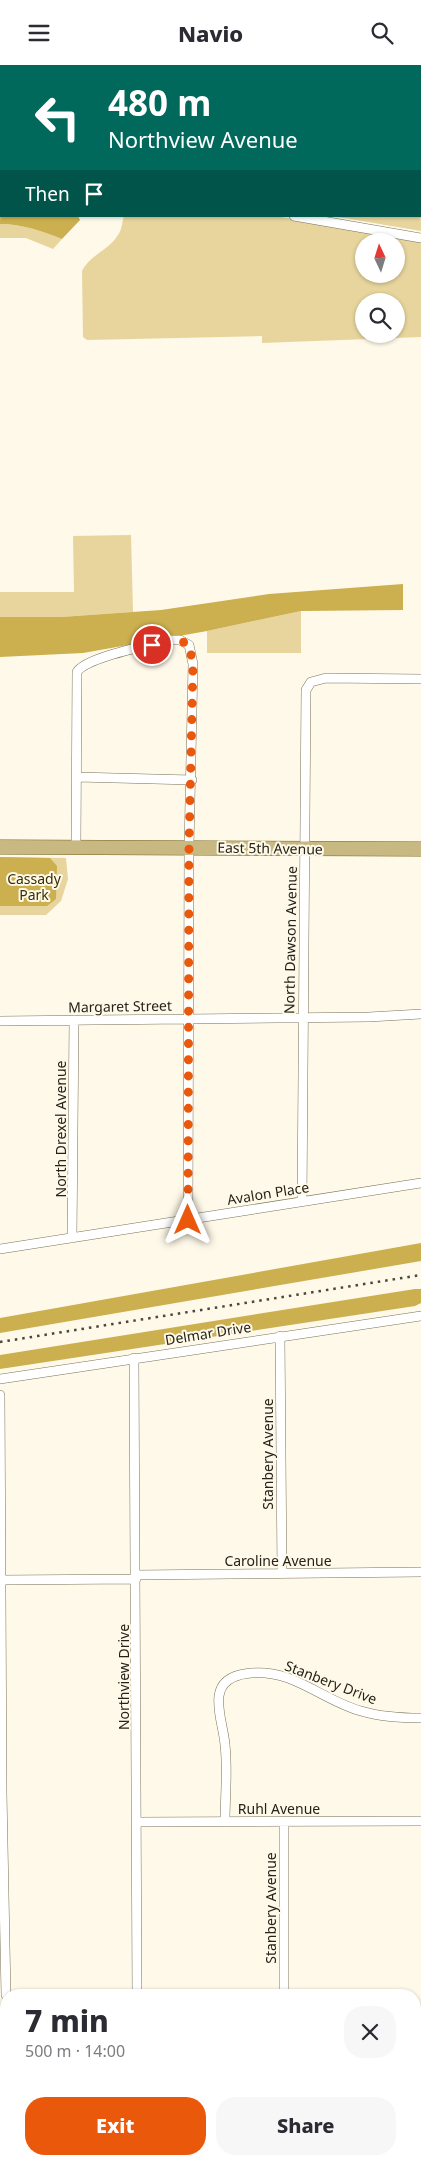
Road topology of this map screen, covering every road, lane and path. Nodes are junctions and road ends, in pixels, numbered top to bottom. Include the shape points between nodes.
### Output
1 (300, 217) edge
2 (421, 238) edge
3 (421, 679) edge
4 (77, 777) junction
5 (192, 781) junction
6 (0, 847) edge
7 (76, 847) junction
8 (189, 847) junction
9 (305, 849) junction
10 (421, 849) edge
11 (421, 1014) edge
12 (303, 1018) junction
13 (188, 1019) junction
14 (74, 1020) junction
15 (0, 1021) edge
16 (421, 1183) edge
17 (302, 1201) junction
18 (188, 1220) junction
19 (72, 1238) junction
20 (0, 1249) edge
21 (421, 1316) edge
22 (280, 1335) junction
23 (134, 1358) junction
24 (0, 1379) edge
25 (0, 1395) edge
26 (421, 1572) edge
27 (282, 1573) junction
28 (136, 1577) junction
29 (0, 1580) edge
30 (421, 1717) edge
31 (421, 1821) edge
32 (137, 1822) junction
33 (225, 1822) junction
34 (284, 1822) junction
35 (6, 1989) edge
36 (137, 1989) edge
37 (284, 1989) edge

1 - 2 street
3 - 9 street, North Dawson Avenue via 326,677 311,682 305,700
4 - 5 street
4 - 5 street via 77,678 80,667 94,660 180,640 189,645 193,664
4 - 7 street
5 - 8 street
6 - 7 main road, East 5th Avenue
7 - 8 main road, East 5th Avenue
8 - 9 main road, East 5th Avenue
8 - 13 street
9 - 10 main road, East 5th Avenue
9 - 12 street, North Dawson Avenue
11 - 12 street, Margaret Street
12 - 13 street, Margaret Street
12 - 17 street, North Dawson Avenue
13 - 14 street, Margaret Street
13 - 18 street
14 - 15 street, Margaret Street
14 - 19 street, North Drexel Avenue
16 - 17 street, Avalon Place
17 - 18 street, Avalon Place
18 - 19 street, Avalon Place
19 - 20 street, Avalon Place
21 - 22 street, Delmar Drive
22 - 23 street, Delmar Drive
22 - 27 street, Stanbery Avenue
23 - 24 street, Delmar Drive
23 - 28 street, Northview Drive
25 - 29 street
26 - 27 street, Caroline Avenue
27 - 28 street, Caroline Avenue
28 - 29 street, Caroline Avenue
28 - 32 street, Northview Drive
29 - 35 street
30 - 33 street, Stanbery Drive via 395,1718 359,1711 288,1678 270,1674 244,1674 231,1678 224,1683 219,1695 225,1747
31 - 34 street, Ruhl Avenue
32 - 33 street, Ruhl Avenue
32 - 36 street, Northview Drive
33 - 34 street, Ruhl Avenue
34 - 37 street, Stanbery Avenue

